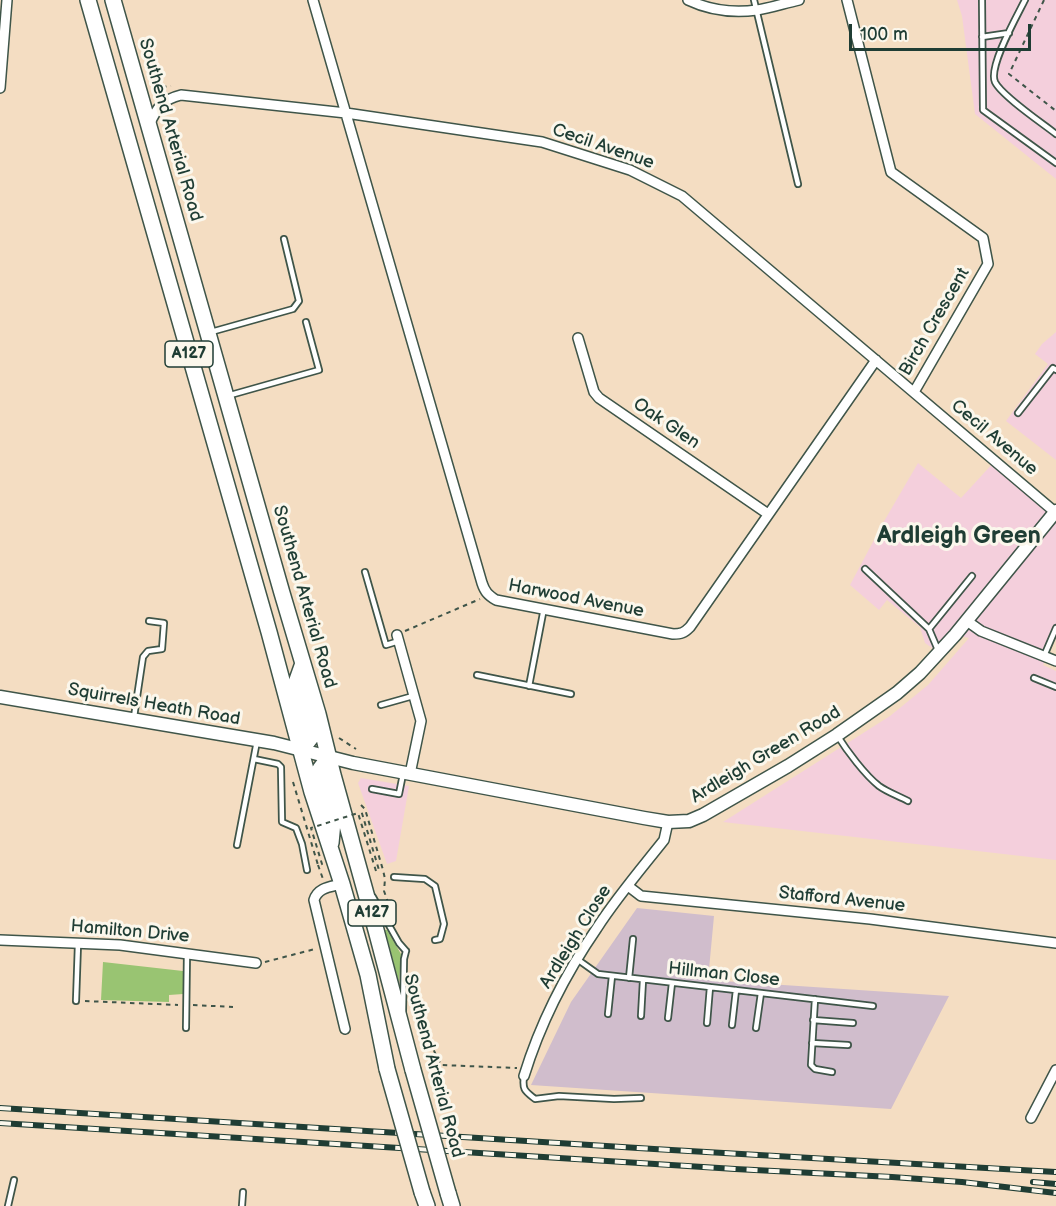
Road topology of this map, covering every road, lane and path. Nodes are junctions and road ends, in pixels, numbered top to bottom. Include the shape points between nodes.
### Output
1 (7, 0) edge
2 (88, 0) edge
3 (113, 0) edge
4 (313, 0) edge
5 (688, 0) edge
6 (799, 0) edge
7 (847, 0) edge
8 (982, 0) edge
9 (1025, 0) edge
10 (1044, 0) edge
11 (756, 5) edge
12 (1010, 33) junction
13 (982, 37) junction
14 (0, 88) edge
15 (1056, 111) edge
16 (346, 113) junction
17 (148, 128) junction
18 (1056, 134) edge
19 (1056, 162) edge
20 (798, 184) dead end
21 (284, 239) dead end
22 (306, 322) dead end
23 (208, 333) junction
24 (578, 338) dead end
25 (876, 360) junction
26 (1056, 370) edge
27 (914, 392) junction
28 (226, 397) junction
29 (1018, 413) dead end
30 (1056, 511) edge
31 (768, 514) junction
32 (865, 569) dead end
33 (365, 572) dead end
34 (972, 576) dead end
35 (488, 595) junction
36 (544, 608) junction
37 (149, 621) dead end
38 (967, 621) junction
39 (1056, 628) edge
40 (929, 629) junction
41 (398, 638) junction
42 (939, 653) junction
43 (1044, 656) junction
44 (1056, 661) edge
45 (303, 664) junction
46 (477, 675) dead end
47 (1034, 678) dead end
48 (529, 686) junction
49 (1056, 687) edge
50 (571, 694) dead end
51 (415, 696) junction
52 (0, 697) edge
53 (381, 705) dead end
54 (134, 720) junction
55 (837, 735) junction
56 (257, 741) junction
57 (301, 750) junction
58 (329, 757) junction
59 (254, 759) junction
60 (406, 773) junction
61 (293, 782) dead end
62 (372, 789) dead end
63 (908, 801) dead end
64 (361, 805) dead end
65 (361, 810) dead end
66 (668, 822) junction
67 (237, 845) dead end
68 (330, 847) junction
69 (318, 865) junction
70 (307, 870) dead end
71 (360, 873) junction
72 (394, 877) dead end
73 (324, 883) dead end
74 (342, 884) junction
75 (628, 886) junction
76 (390, 910) dead end
77 (633, 939) dead end
78 (0, 940) edge
79 (435, 940) dead end
80 (1056, 942) edge
81 (78, 943) junction
82 (326, 946) junction
83 (187, 953) junction
84 (577, 959) junction
85 (256, 963) joint
86 (612, 976) junction
87 (629, 978) junction
88 (643, 980) junction
89 (672, 983) junction
90 (710, 987) junction
91 (412, 988) dead end
92 (736, 990) junction
93 (761, 993) junction
94 (815, 999) junction
95 (76, 1001) joint
96 (186, 1005) junction
97 (873, 1006) dead end
98 (233, 1007) dead end
99 (608, 1014) dead end
100 (641, 1016) dead end
101 (668, 1018) dead end
102 (813, 1020) junction
103 (708, 1023) dead end
104 (853, 1023) dead end
105 (732, 1025) dead end
106 (186, 1028) dead end
107 (402, 1028) junction
108 (756, 1028) dead end
109 (345, 1029) dead end
110 (812, 1043) junction
111 (848, 1045) dead end
112 (1056, 1070) edge
113 (525, 1072) junction
114 (832, 1072) dead end
115 (641, 1098) dead end
116 (1032, 1118) dead end
117 (14, 1180) dead end
118 (243, 1192) dead end
119 (425, 1199) edge
120 (450, 1200) edge
121 (8, 1206) edge
122 (242, 1206) edge

1 - 14 street
2 - 57 highway, A127
3 - 17 highway, Southend Arterial Road / A127
4 - 16 street, Harwood Avenue
5 - 11 street via 727,11
6 - 11 street
7 - 27 street, Birch Crescent via 891,172 983,238 988,264
8 - 13 lane
9 - 12 lane
10 - 15 path via 1009,74
11 - 20 lane
12 - 13 lane
12 - 18 lane via 996,61 996,83 1003,93
13 - 19 lane via 983,110
16 - 17 street, Cecil Avenue via 181,96 168,98 156,109
16 - 25 street, Cecil Avenue via 542,142 630,170 682,196
16 - 35 street, Harwood Avenue
17 - 23 highway, Southend Arterial Road / A127
21 - 23 lane via 299,301 293,309
22 - 28 lane via 319,370
23 - 28 highway, Southend Arterial Road / A127
24 - 31 street, Oak Glen via 599,398
25 - 27 street, Cecil Avenue
25 - 31 street, Harwood Avenue
26 - 29 lane via 1053,368
27 - 30 street, Cecil Avenue
28 - 45 highway, Southend Arterial Road / A127
30 - 38 street, Ardleigh Green Road
31 - 36 street, Harwood Avenue via 685,633 673,634
32 - 40 lane
33 - 41 lane via 386,645
34 - 40 lane
35 - 36 street, Harwood Avenue via 496,600
35 - 41 path
36 - 48 lane
37 - 54 lane via 164,623 162,649 148,651 143,657
38 - 42 street, Ardleigh Green Road
38 - 43 street via 981,631
39 - 43 lane
40 - 42 lane
41 - 51 street
42 - 55 street, Ardleigh Green Road via 897,693
43 - 44 street
45 - 57 highway, A127 via 297,680 312,736
45 - 58 highway, Southend Arterial Road / A127
46 - 48 lane
47 - 49 lane
48 - 50 lane
51 - 53 lane
51 - 60 street via 422,721
52 - 54 street, Squirrels Heath Road
54 - 56 street, Squirrels Heath Road
55 - 63 lane via 879,786
55 - 66 street, Ardleigh Green Road via 703,815 689,821
56 - 57 street, Squirrels Heath Road
56 - 59 lane
57 - 58 street, Ardleigh Green Road
57 - 68 highway, A127
58 - 60 street, Ardleigh Green Road
58 - 68 highway, A127 via 320,769 333,822
58 - 71 highway, Southend Arterial Road / A127
59 - 67 lane
59 - 70 lane via 281,767 282,822 296,828
60 - 62 lane via 399,794
60 - 66 street, Ardleigh Green Road
61 - 69 path, bridge
64 - 76 path via 383,870
65 - 69 path, bridge via 379,870 375,871 358,813 311,828 322,864
66 - 75 street, Ardleigh Close via 664,840
68 - 74 highway, A127
69 - 73 path
71 - 107 highway, Southend Arterial Road / A127
71 - 107 lane via 399,943 409,949 404,959
72 - 79 lane via 425,879 435,885 444,924 440,939
74 - 82 street via 322,889 314,900
74 - 119 highway, A127, bridge via 368,975 387,1069
75 - 80 street, Stafford Avenue via 641,896
75 - 84 street, Ardleigh Close
77 - 87 lane
78 - 81 street, Hamilton Drive
81 - 83 street, Hamilton Drive
81 - 95 lane
82 - 85 path
82 - 109 street
83 - 85 street, Hamilton Drive
83 - 96 lane
84 - 86 lane, Hillman Close via 598,974
84 - 113 street, Ardleigh Close via 548,1012
86 - 87 lane, Hillman Close
86 - 99 lane
87 - 88 lane, Hillman Close
88 - 89 lane, Hillman Close
88 - 100 lane
89 - 90 lane, Hillman Close
89 - 101 lane
90 - 92 lane, Hillman Close
90 - 103 lane
91 - 113 path via 413,1008 441,1065
92 - 93 lane, Hillman Close
92 - 105 lane
93 - 94 lane, Hillman Close
93 - 108 lane
94 - 97 lane, Hillman Close
94 - 102 lane
95 - 96 path
96 - 98 path
96 - 106 lane
102 - 104 lane
102 - 110 lane
107 - 120 highway, Southend Arterial Road / A127, bridge
110 - 111 lane
110 - 114 lane via 811,1065
112 - 116 street
113 - 115 lane via 522,1086 535,1099
117 - 121 lane
118 - 122 lane

